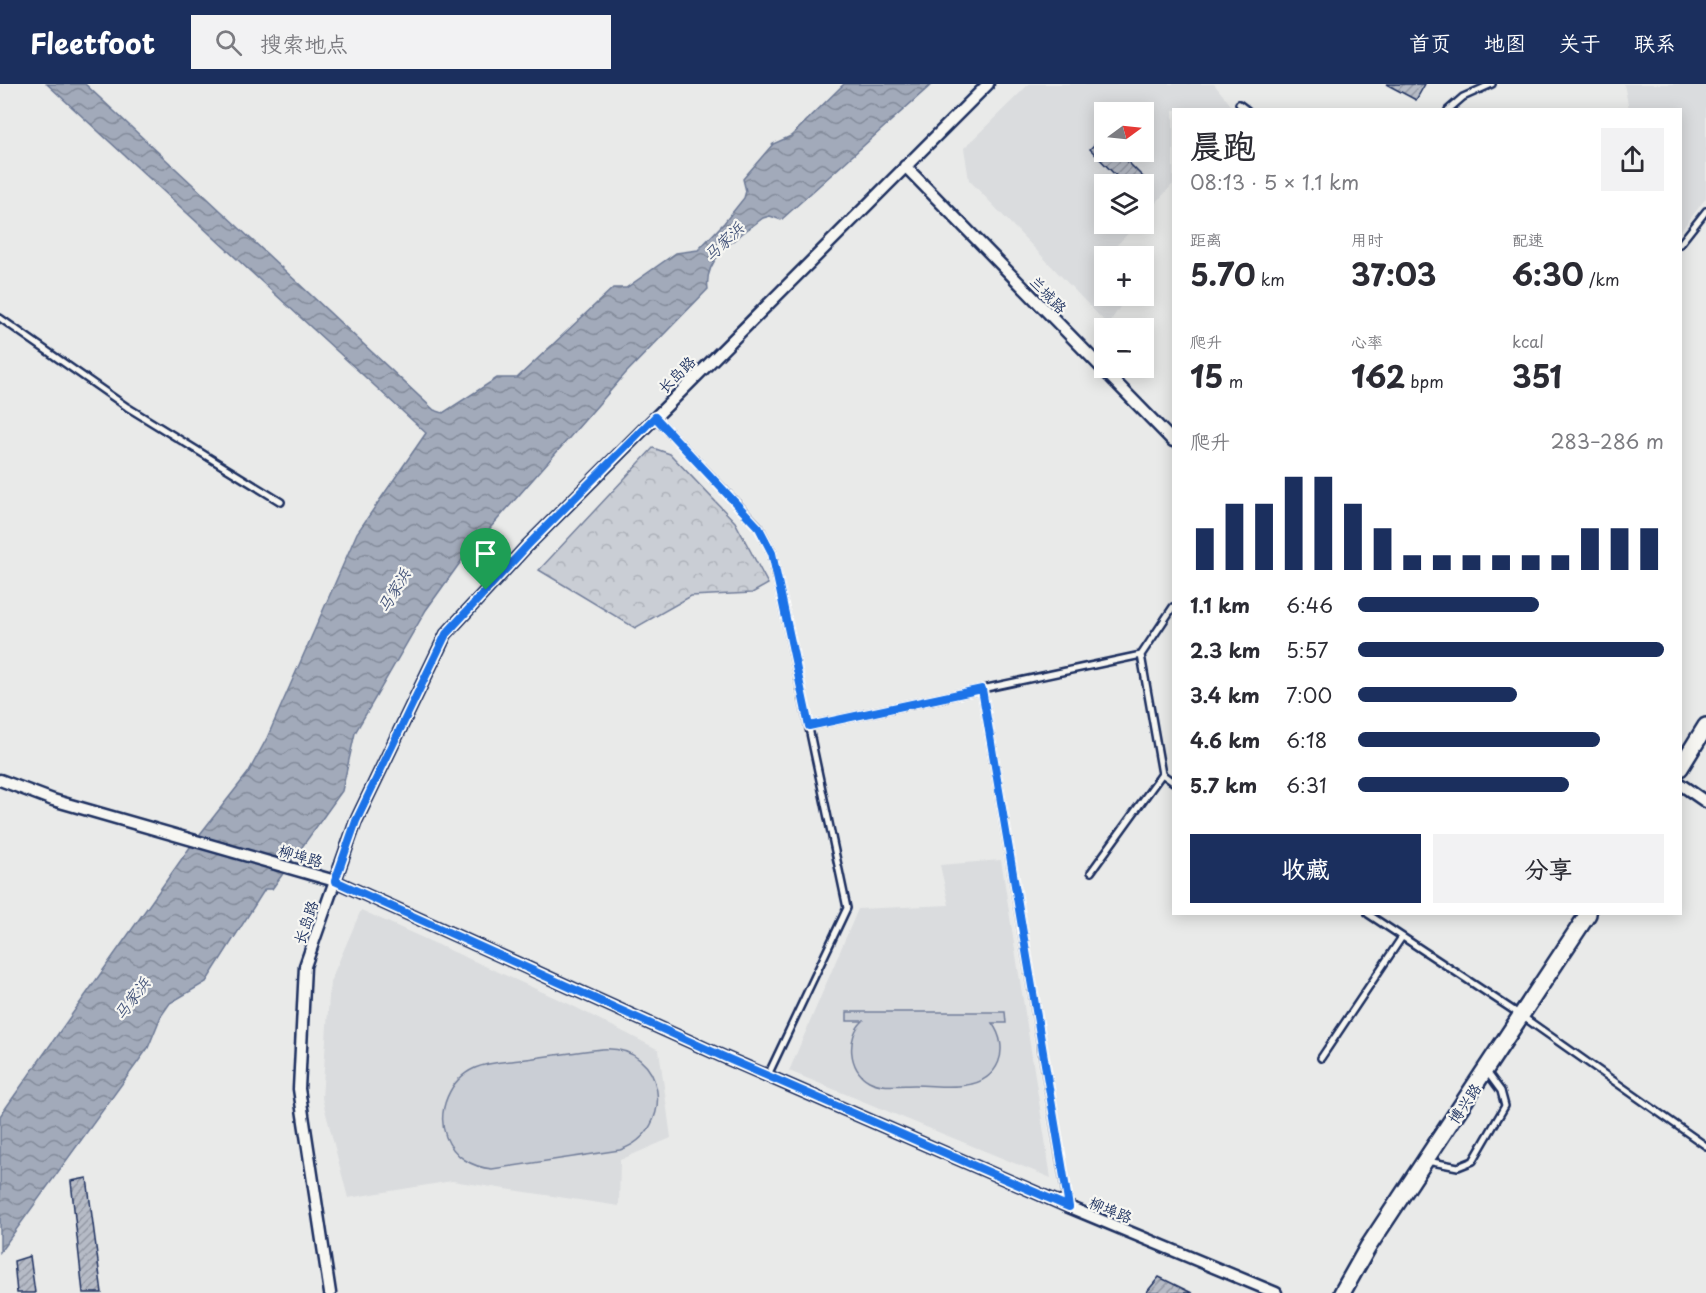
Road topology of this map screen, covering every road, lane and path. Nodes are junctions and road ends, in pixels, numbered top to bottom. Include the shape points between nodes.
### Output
1 (988, 84) edge
2 (1492, 84) edge
3 (1239, 104) dead end
4 (1244, 108) edge
5 (1450, 108) edge
6 (905, 166) junction
7 (1706, 211) edge
8 (1682, 241) edge
9 (0, 318) edge
10 (655, 417) junction
11 (1172, 440) edge
12 (282, 502) dead end
13 (1172, 608) edge
14 (1141, 655) junction
15 (982, 689) junction
16 (809, 726) junction
17 (1706, 726) edge
18 (1682, 765) edge
19 (1162, 774) junction
20 (0, 780) edge
21 (1172, 781) edge
22 (1682, 785) edge
23 (1706, 802) edge
24 (1091, 872) dead end
25 (335, 881) junction
26 (1369, 915) edge
27 (1587, 915) edge
28 (1402, 937) junction
29 (1522, 1016) junction
30 (1321, 1058) dead end
31 (1486, 1070) junction
32 (768, 1075) junction
33 (1706, 1146) edge
34 (1426, 1161) junction
35 (1069, 1207) junction
36 (330, 1293) edge
37 (1276, 1293) edge
38 (1342, 1293) edge

1 - 6 street, 长岛路
2 - 5 lane via 1463,97
3 - 4 lane
6 - 10 street, 长岛路
6 - 11 street, 兰城路
7 - 8 lane
9 - 12 lane via 127,407
10 - 16 lane via 759,528 772,553
10 - 25 street, 长岛路 via 446,634 356,821
13 - 14 lane
14 - 15 lane
14 - 19 lane
15 - 16 lane
15 - 35 lane
16 - 32 lane via 847,908
17 - 18 street
19 - 21 lane
19 - 24 lane
20 - 25 street, 柳埠路 via 52,800
22 - 23 street
25 - 32 street, 柳埠路
25 - 36 street, 长岛路 via 305,966 298,1089
26 - 28 lane
27 - 29 street, 博兴路
28 - 29 lane
28 - 30 lane
29 - 31 street, 博兴路
29 - 33 lane
31 - 34 street, 博兴路
31 - 34 lane via 1501,1091 1505,1106 1473,1161 1458,1167
32 - 35 street, 柳埠路
34 - 38 street, 博兴路
35 - 37 street, 柳埠路

